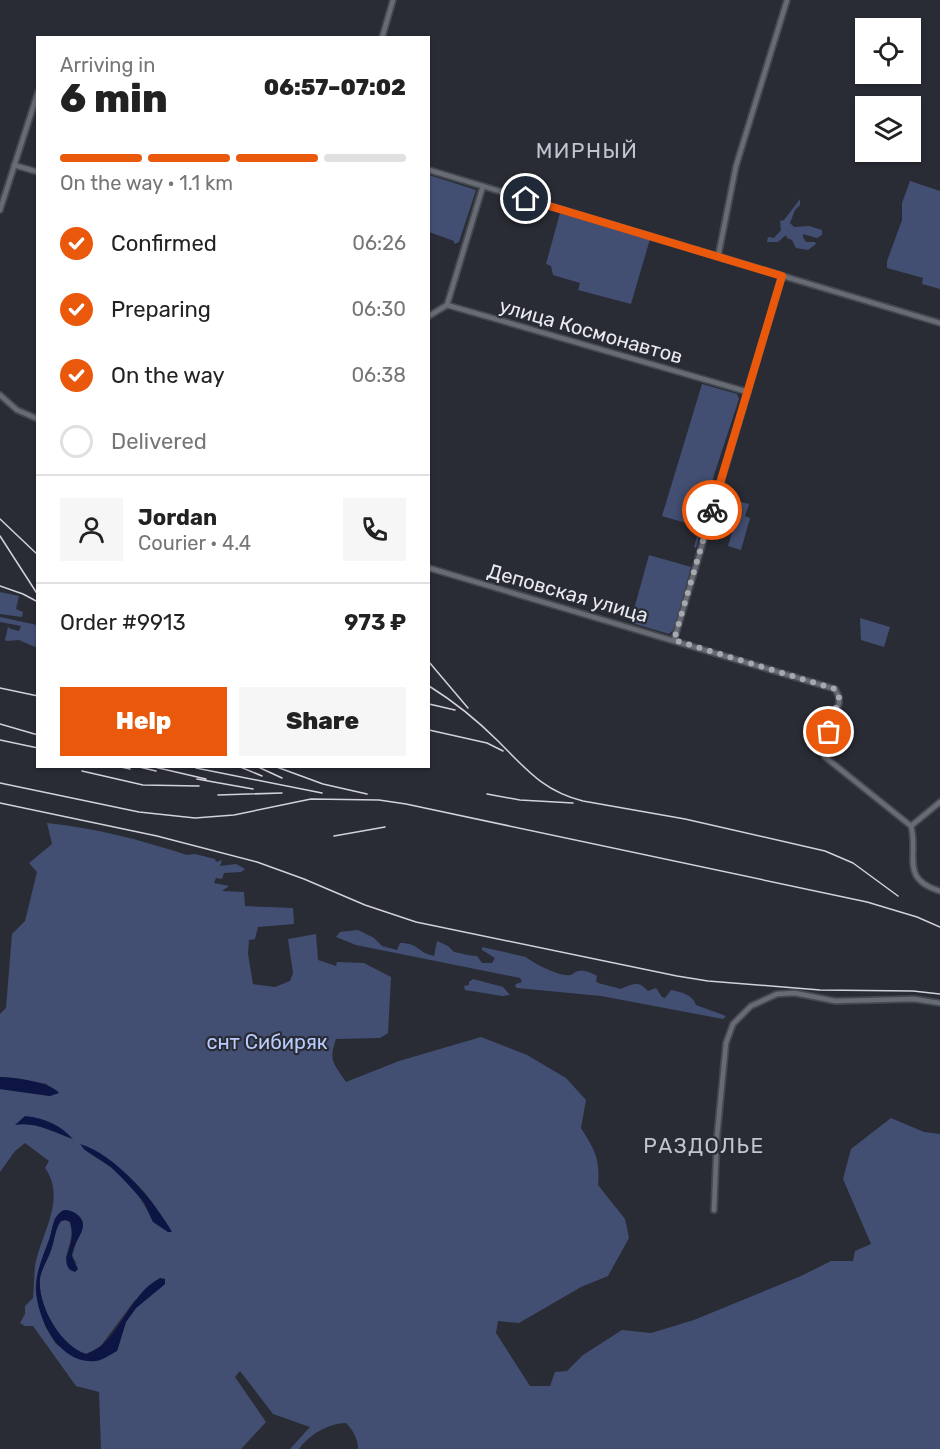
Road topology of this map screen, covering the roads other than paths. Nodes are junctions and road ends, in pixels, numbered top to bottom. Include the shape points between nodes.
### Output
1 (393, 0) edge
2 (787, 0) edge
3 (383, 36) edge
4 (36, 98) edge
5 (14, 165) junction
6 (430, 170) edge
7 (36, 171) edge
8 (483, 186) junction
9 (0, 210) edge
10 (718, 257) junction
11 (782, 276) junction
12 (447, 304) junction
13 (430, 315) edge
14 (940, 323) edge
15 (748, 392) junction
16 (0, 394) edge
17 (36, 418) edge
18 (430, 568) edge
19 (674, 640) junction
20 (940, 802) edge
21 (912, 826) junction
22 (939, 891) edge
23 (940, 1003) edge
24 (714, 1210) dead end

1 - 3 street
2 - 10 street via 736,166
4 - 5 street
5 - 7 street
5 - 9 street
6 - 8 street
8 - 10 street
8 - 12 street
10 - 11 street
11 - 14 street
11 - 15 street
12 - 13 street
12 - 15 street, улица Космонавтов
15 - 19 street
16 - 17 street via 17,410
18 - 19 street, Деповская улица
19 - 21 street, Деповская улица via 835,689 838,703 824,754
20 - 21 street
21 - 22 street via 914,872 924,885
23 - 24 street via 914,999 835,1001 795,993 766,997 751,1006 730,1029 724,1060

